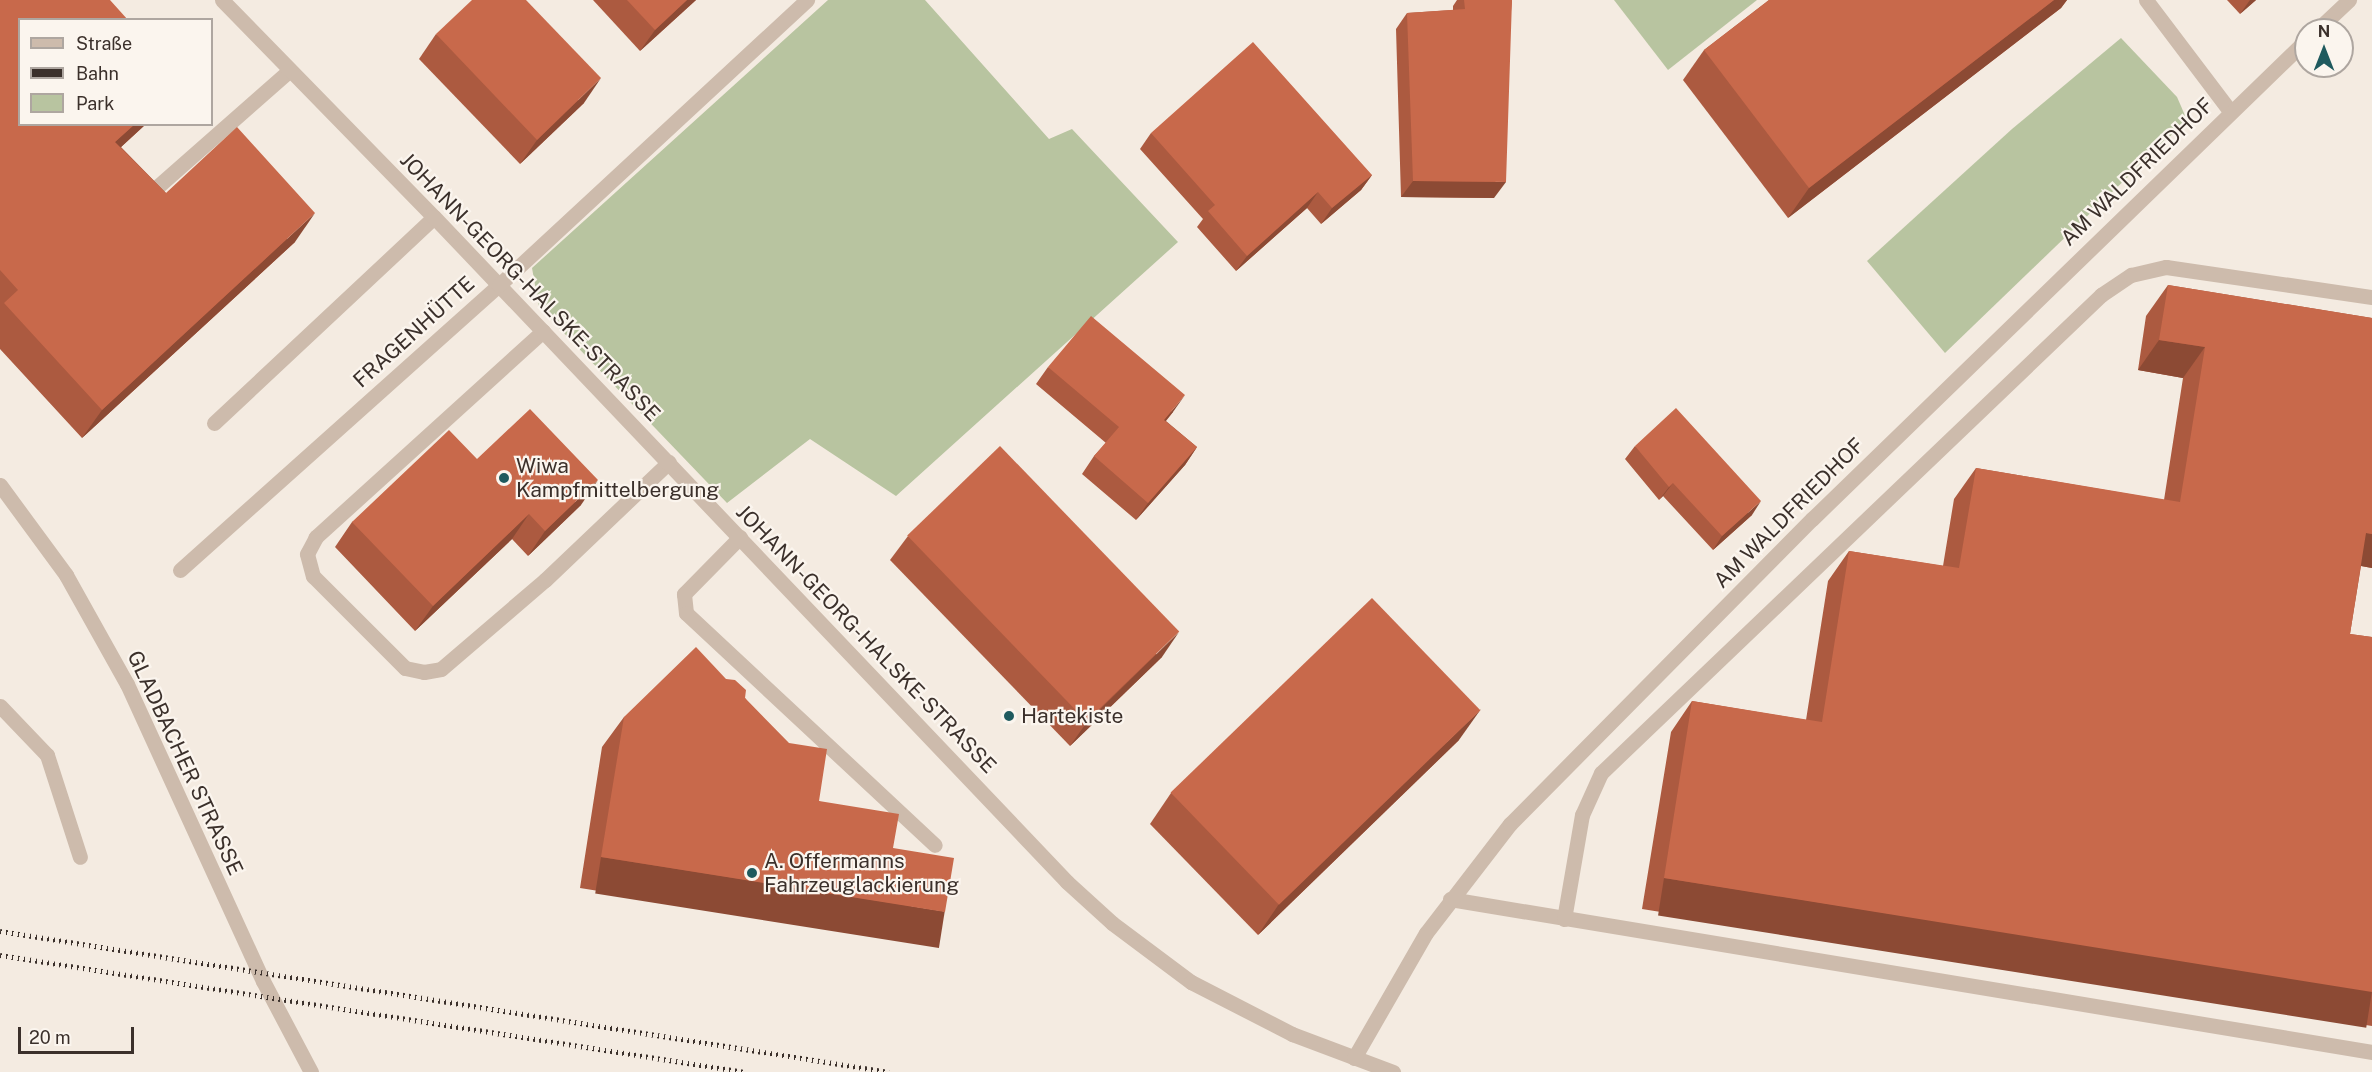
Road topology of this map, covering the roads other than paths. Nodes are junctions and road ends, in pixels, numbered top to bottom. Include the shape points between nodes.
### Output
1 (222, 0) edge
2 (807, 0) edge
3 (2146, 0) edge
4 (2349, 0) edge
5 (2330, 18) edge
6 (2294, 51) edge
7 (290, 70) junction
8 (2230, 111) junction
9 (148, 195) edge
10 (434, 217) junction
11 (499, 285) junction
12 (2372, 297) edge
13 (543, 331) junction
14 (214, 423) dead end
15 (669, 462) junction
16 (0, 485) edge
17 (740, 537) junction
18 (180, 570) dead end
19 (0, 706) edge
20 (934, 845) dead end
21 (80, 857) dead end
22 (1450, 899) junction
23 (1564, 919) junction
24 (2372, 1052) edge
25 (1354, 1058) junction
26 (311, 1072) edge
27 (1393, 1072) edge

1 - 7 street, JOHANN-GEORG-HALSKE-STRASSE
2 - 11 street, FRAGENHÜTTE
3 - 8 street
4 - 5 street
6 - 8 street, AM WALDFRIEDHOF
7 - 9 street
7 - 10 street, JOHANN-GEORG-HALSKE-STRASSE
8 - 22 street, AM WALDFRIEDHOF via 1562,769 1487,851
10 - 11 street, JOHANN-GEORG-HALSKE-STRASSE
10 - 14 street
11 - 13 street, JOHANN-GEORG-HALSKE-STRASSE
11 - 18 street, FRAGENHÜTTE
12 - 23 street via 2166,267 2131,275 2101,295 1601,773 1582,815
13 - 15 street, JOHANN-GEORG-HALSKE-STRASSE
13 - 15 street via 316,537 307,554 313,576 405,668 424,672 441,669 545,579
15 - 17 street, JOHANN-GEORG-HALSKE-STRASSE
16 - 26 street, GLADBACHER STRASSE via 66,575 127,684 263,981
17 - 20 street via 684,594 686,613
17 - 25 street, JOHANN-GEORG-HALSKE-STRASSE via 1067,882 1112,922 1191,982 1292,1034
19 - 21 street via 47,754
22 - 23 street
22 - 25 street, AM WALDFRIEDHOF via 1398,977
23 - 24 street
25 - 27 street, JOHANN-GEORG-HALSKE-STRASSE

